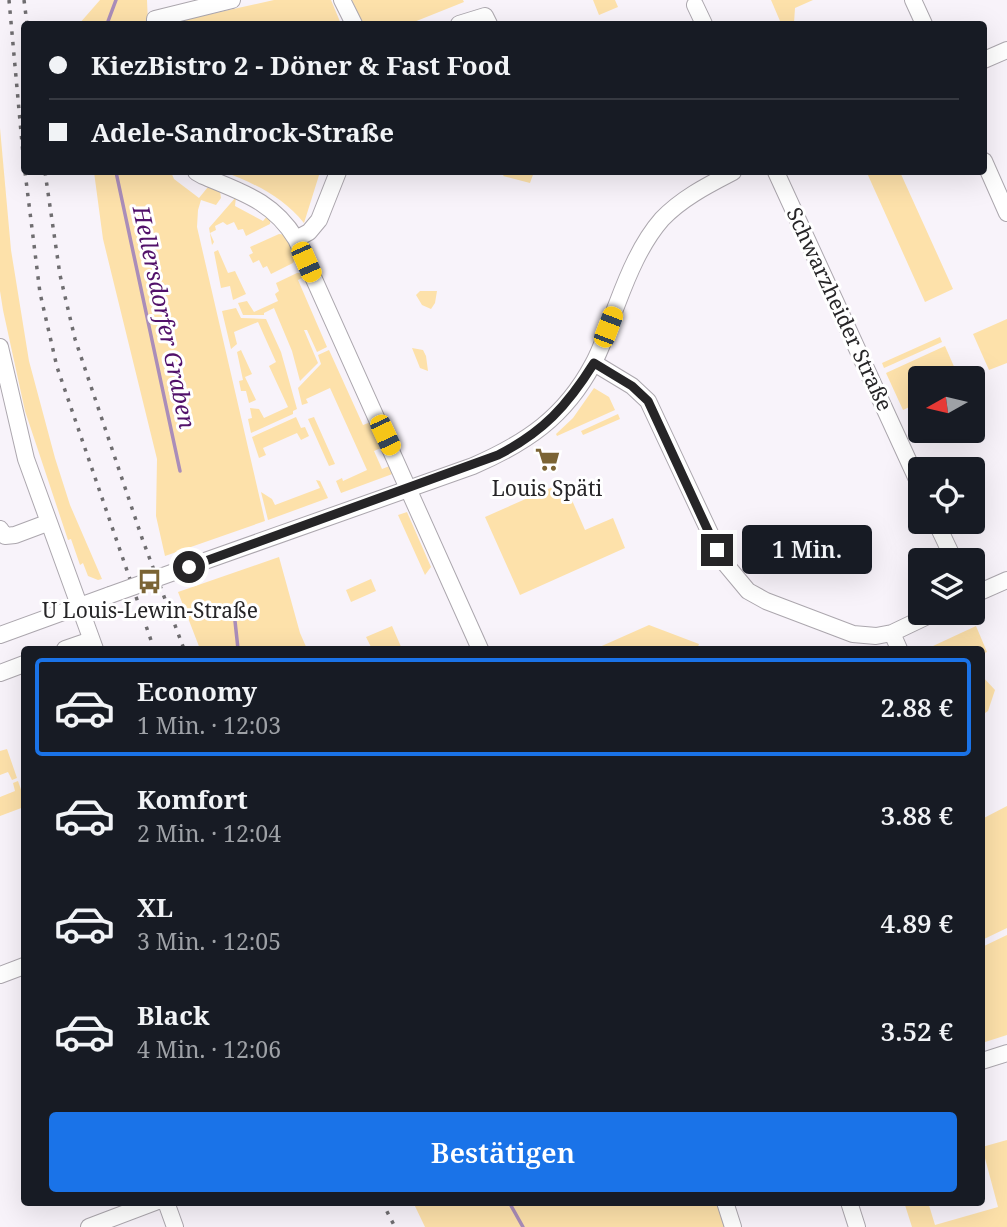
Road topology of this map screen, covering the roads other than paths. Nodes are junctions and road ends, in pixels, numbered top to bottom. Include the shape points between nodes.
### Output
1 (232, 0) edge
2 (342, 0) edge
3 (913, 0) edge
4 (695, 5) dead end
5 (155, 21) edge
6 (352, 21) edge
7 (469, 21) edge
8 (488, 21) edge
9 (703, 21) edge
10 (923, 21) edge
11 (1007, 50) edge
12 (987, 59) edge
13 (987, 167) edge
14 (201, 175) edge
15 (337, 175) edge
16 (727, 175) edge
17 (777, 175) edge
18 (1007, 213) edge
19 (296, 239) junction
20 (0, 347) edge
21 (594, 363) junction
22 (4, 387) edge
23 (908, 460) edge
24 (409, 489) junction
25 (47, 523) junction
26 (0, 529) edge
27 (1007, 580) edge
28 (985, 590) edge
29 (78, 607) junction
30 (909, 625) edge
31 (892, 633) junction
32 (0, 635) edge
33 (93, 645) edge
34 (479, 646) edge
35 (898, 646) edge
36 (21, 665) edge
37 (0, 673) edge
38 (21, 967) edge
39 (0, 975) edge
40 (1007, 1054) edge
41 (985, 1060) edge
42 (144, 1206) edge
43 (167, 1206) edge
44 (726, 1206) edge
45 (850, 1206) edge
46 (89, 1227) edge
47 (175, 1227) edge
48 (733, 1227) edge
49 (857, 1227) edge

1 - 5 street
2 - 6 street
3 - 10 street
4 - 9 street
7 - 8 street via 485,16
11 - 12 street
13 - 18 street
14 - 19 street via 254,197 284,220
15 - 19 street via 319,220
16 - 21 street via 700,188 662,220 641,249
17 - 23 street, Schwarzheider Straße
19 - 24 street
20 - 22 street
21 - 24 street via 568,401 534,435 498,455
21 - 31 street via 648,401 723,561 741,585 760,598 853,634
22 - 25 street
24 - 29 street, bridge
24 - 34 street
25 - 26 street via 15,535 5,536
25 - 29 street
27 - 28 street
29 - 32 street
29 - 33 street
30 - 31 street
31 - 35 street
36 - 37 street
38 - 39 street
40 - 41 street
42 - 46 street
43 - 47 street
44 - 48 street
45 - 49 street

